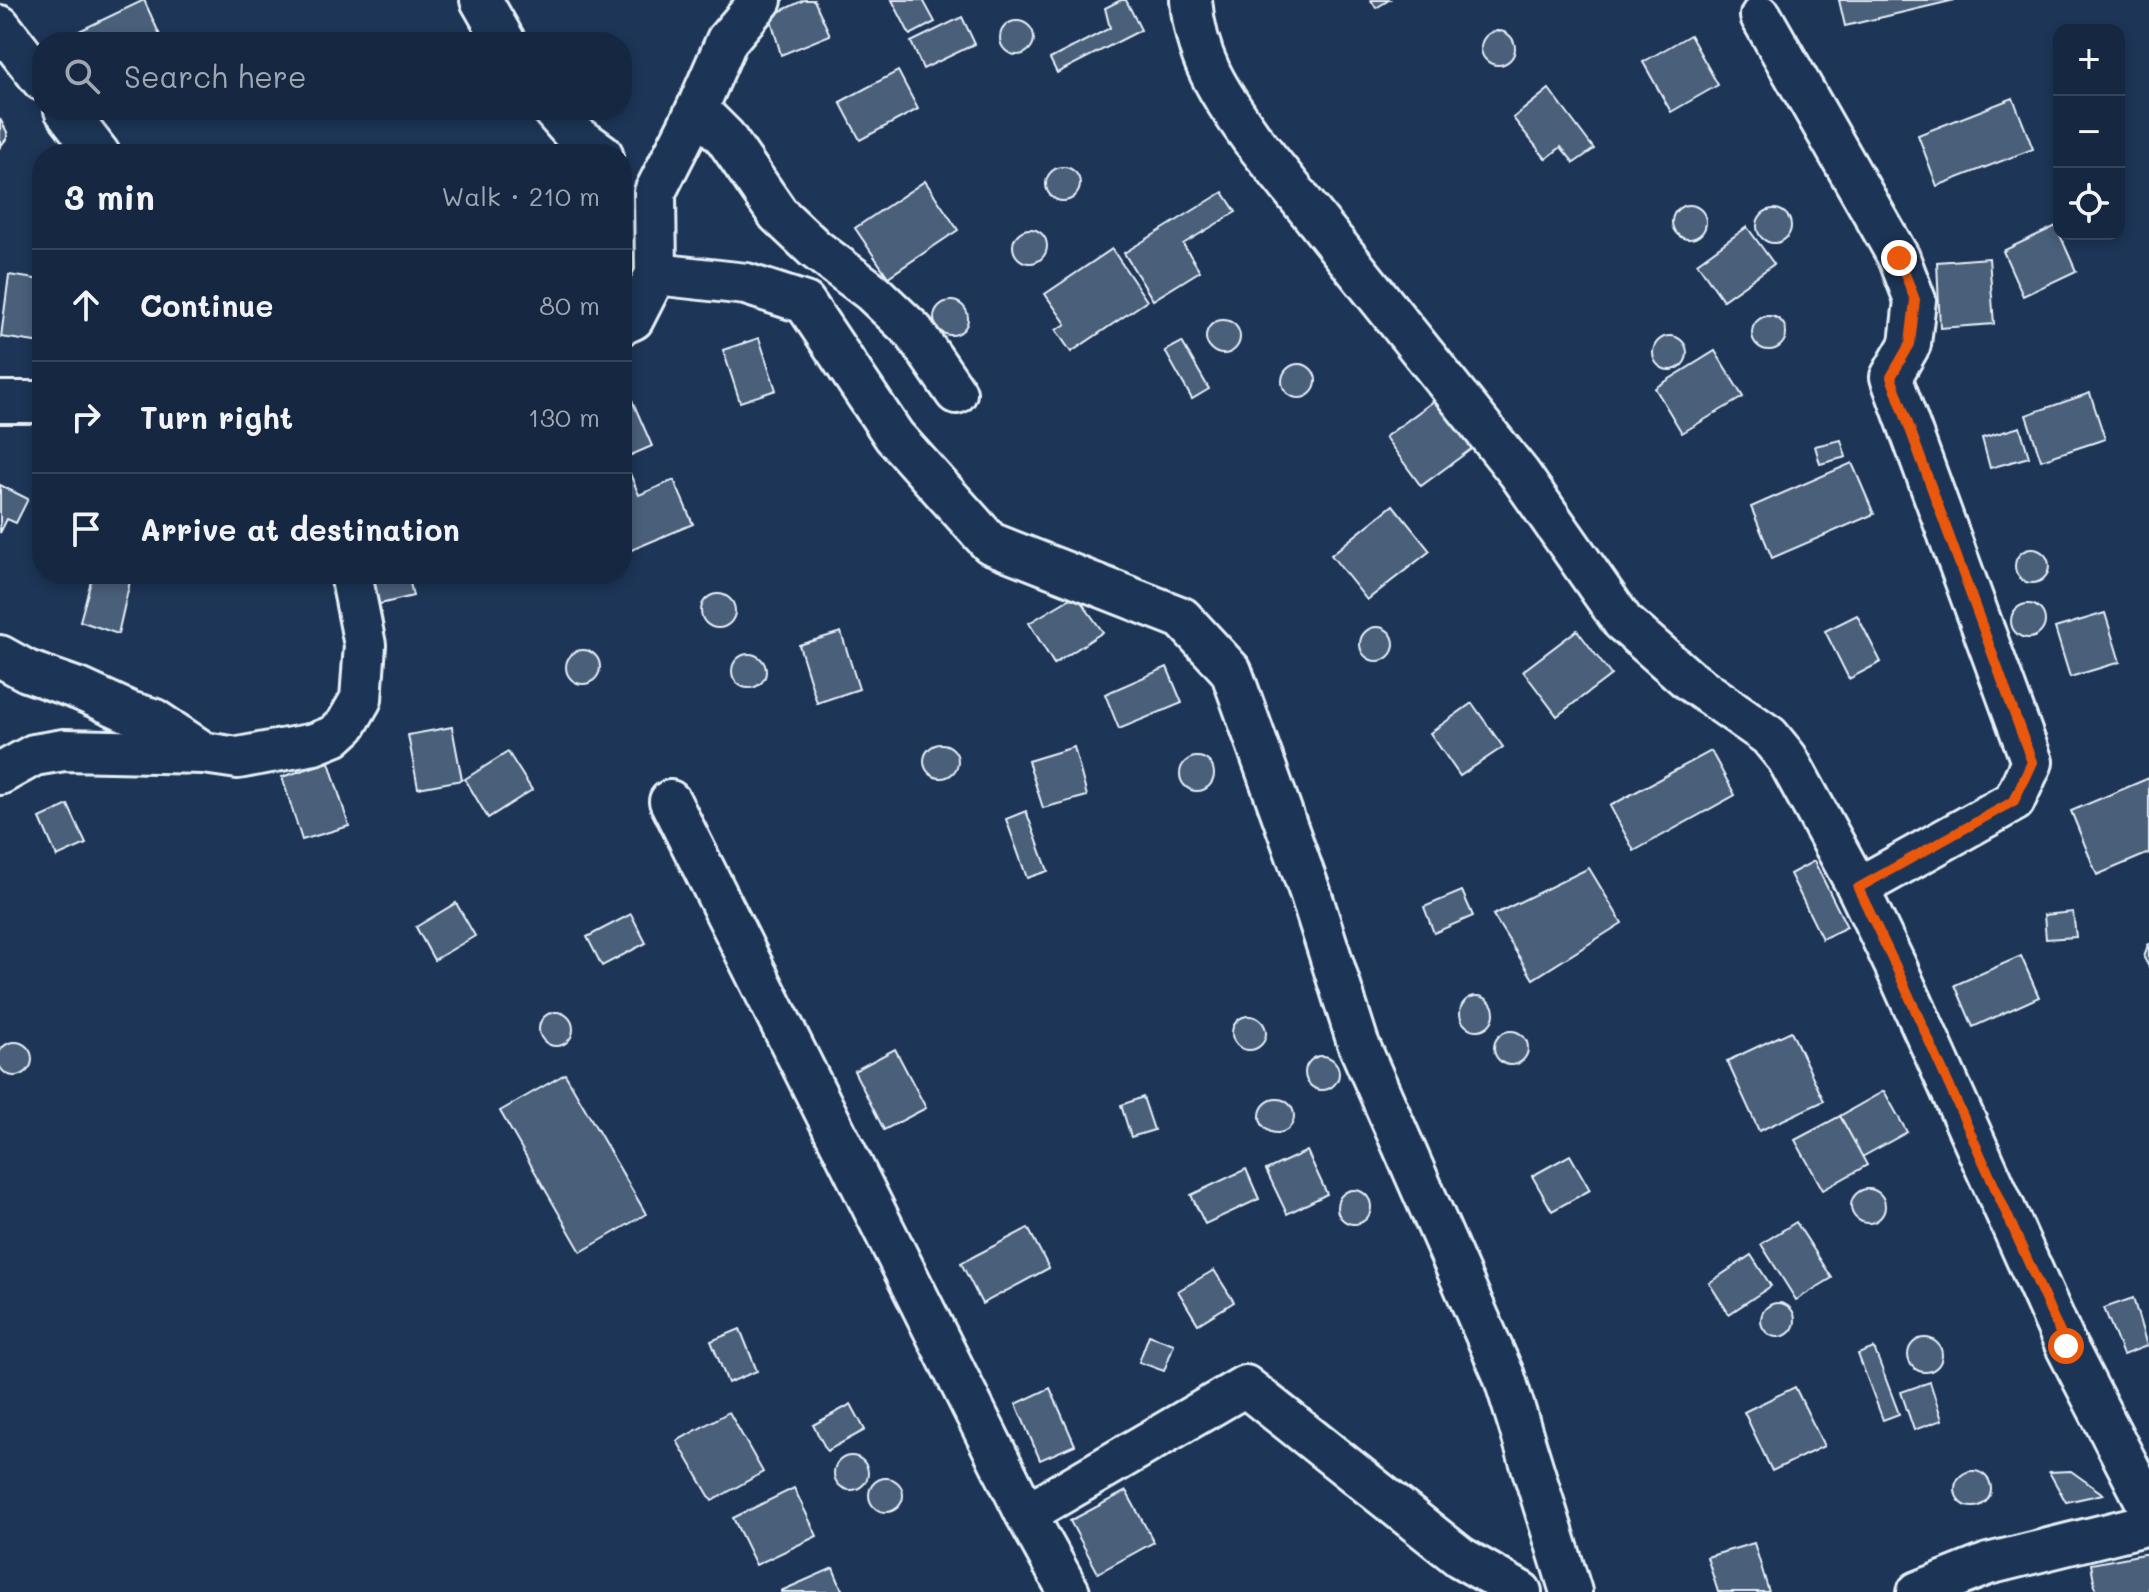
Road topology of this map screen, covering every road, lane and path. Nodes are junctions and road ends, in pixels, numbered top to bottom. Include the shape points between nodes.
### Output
1 (481, 0) edge
2 (761, 0) edge
3 (1191, 0) edge
4 (1761, 16) dead end
5 (0, 26) edge
6 (499, 32) edge
7 (32, 67) edge
8 (697, 109) junction
9 (73, 120) edge
10 (562, 120) edge
11 (91, 144) edge
12 (588, 144) edge
13 (632, 176) edge
14 (655, 192) junction
15 (656, 274) junction
16 (632, 319) edge
17 (956, 393) dead end
18 (0, 402) edge
19 (32, 402) edge
20 (353, 584) edge
21 (0, 656) edge
22 (204, 753) junction
23 (0, 774) edge
24 (670, 801) dead end
25 (1858, 888) junction
26 (2149, 1507) edge
27 (1026, 1514) junction
28 (2149, 1524) edge
29 (1069, 1592) edge
30 (1521, 1592) edge
31 (1571, 1592) edge
32 (1918, 1592) edge

1 - 6 street
2 - 8 street via 727,40
3 - 25 street via 1193,26 1213,84 1252,139 1519,473 1623,622 1689,680 1769,736 1787,758
4 - 25 street via 1899,258 1915,300 1910,344 1891,377 2032,762 2014,801
5 - 7 street
8 - 14 street
8 - 17 street via 725,137 778,214 914,332
9 - 11 street
10 - 12 street
13 - 14 street
14 - 15 street
15 - 16 street
15 - 31 street via 746,284 805,303 894,436 990,543 1182,618 1231,671 1358,1043 1504,1376
18 - 19 street
20 - 22 street via 365,645 361,699 346,725 334,736 289,749 238,758
21 - 22 street via 153,719
22 - 23 street via 64,750 34,755
24 - 27 street
25 - 26 street via 2066,1346
27 - 29 street
27 - 30 street via 1245,1386 1460,1557
28 - 32 street via 1988,1564

